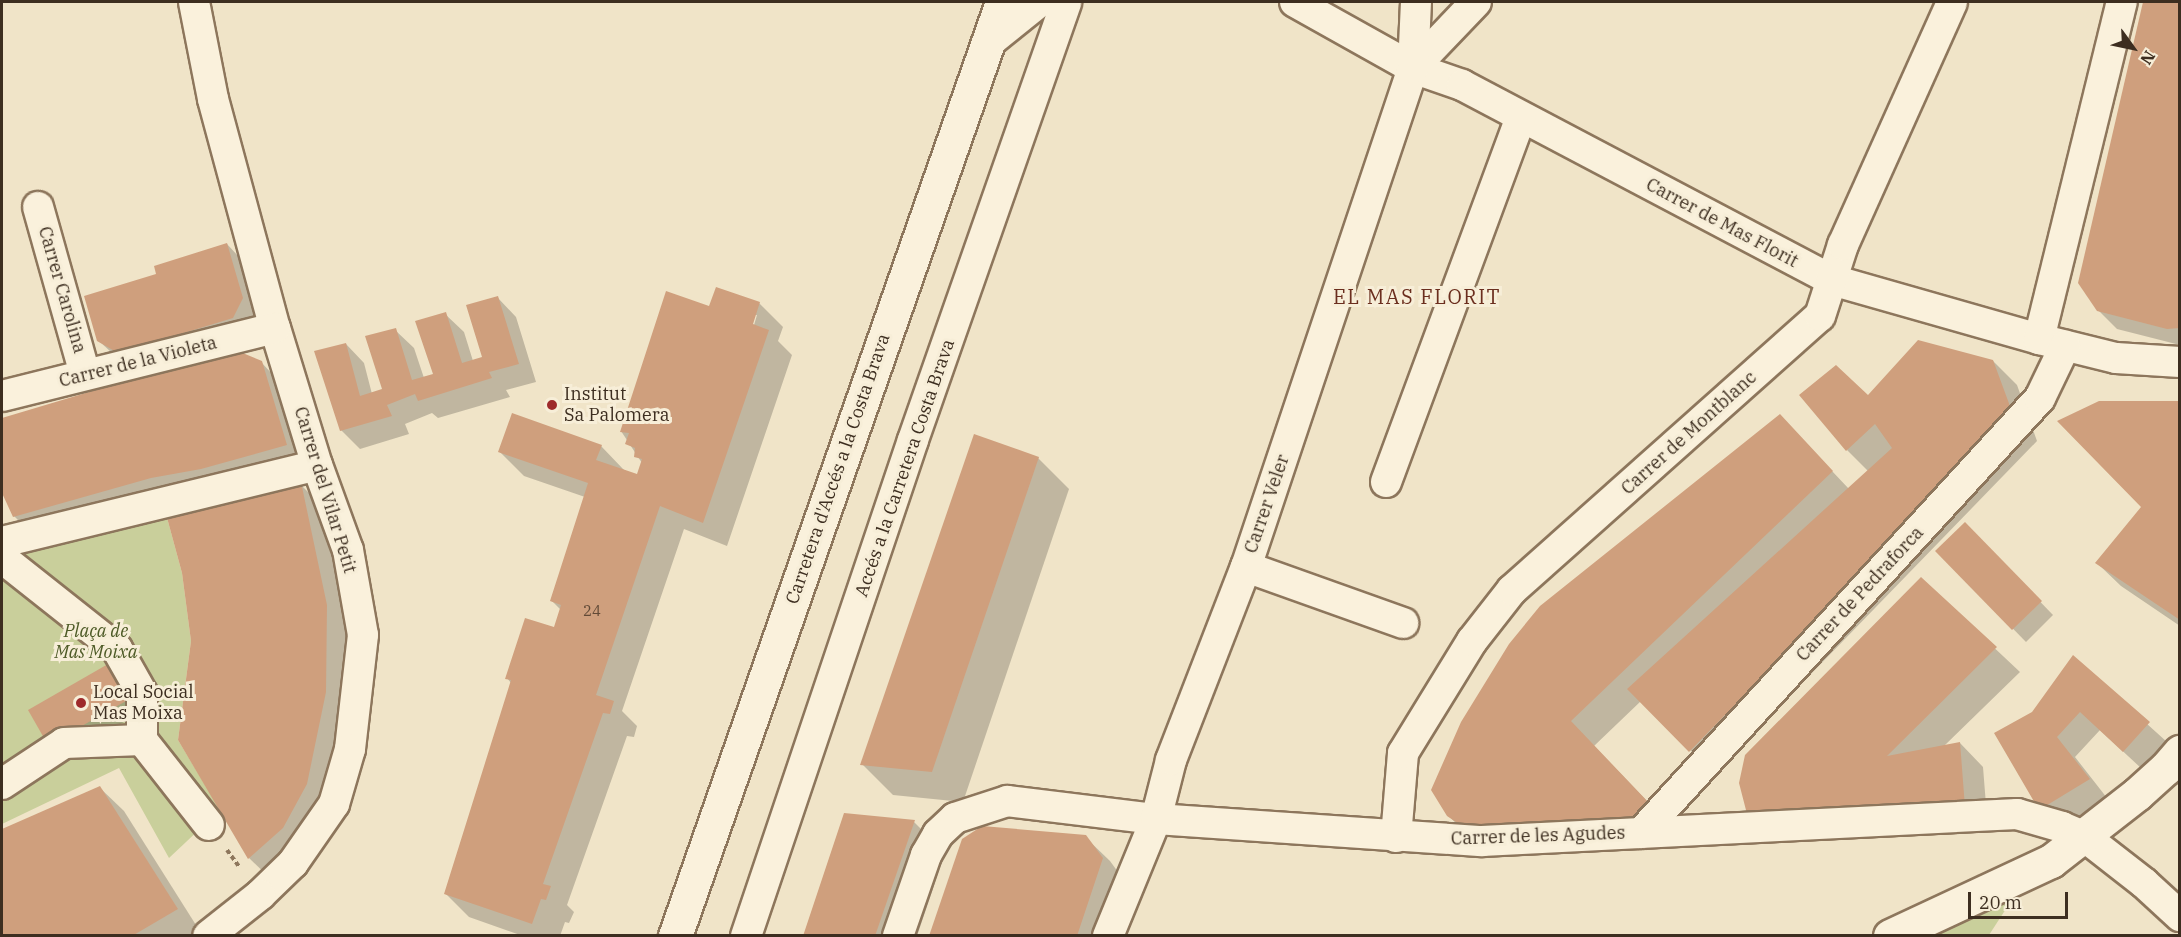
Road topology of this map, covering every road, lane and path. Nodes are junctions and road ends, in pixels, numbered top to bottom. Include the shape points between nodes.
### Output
1 (194, 2) edge
2 (1040, 2) edge
3 (1066, 2) edge
4 (1295, 2) edge
5 (1416, 2) edge
6 (1476, 2) edge
7 (1952, 2) edge
8 (2122, 2) edge
9 (991, 18) edge
10 (1413, 68) junction
11 (1521, 117) junction
12 (38, 207) dead end
13 (1832, 280) junction
14 (275, 328) junction
15 (2052, 343) junction
16 (2180, 362) edge
17 (85, 374) junction
18 (2, 396) edge
19 (317, 465) junction
20 (1386, 482) dead end
21 (2, 542) edge
22 (2, 558) edge
23 (1246, 567) junction
24 (1403, 623) dead end
25 (142, 740) junction
26 (2180, 752) edge
27 (2, 784) edge
28 (1156, 819) junction
29 (209, 825) joint
30 (1641, 833) junction
31 (1396, 837) junction
32 (2085, 837) junction
33 (260, 895) junction
34 (2180, 916) edge
35 (208, 936) edge
36 (675, 936) edge
37 (746, 936) edge
38 (898, 936) edge
39 (1108, 936) edge
40 (1890, 936) edge

1 - 14 street, Carrer del Vilar Petit via 213,99
2 - 9 street
3 - 37 street, Accés a la Carretera Costa Brava
4 - 10 street, Carrer de Mas Florit
5 - 10 street
6 - 10 street
7 - 13 street, Carrer de Montblanc via 1843,245
8 - 15 street, Carrer de Pedraforca
9 - 36 main road, Carretera d'Accés a la Costa Brava
10 - 11 street, Carrer de Mas Florit via 1462,85
10 - 23 street, Carrer Veler
11 - 13 street, Carrer de Mas Florit
11 - 20 street
12 - 17 street, Carrer Carolina
13 - 15 street, Carrer de Mas Florit
13 - 31 street, Carrer de Montblanc via 1820,316 1521,582 1492,615 1403,753
14 - 17 street, Carrer de la Violeta
14 - 19 street, Carrer del Vilar Petit
15 - 16 street, Carrer de Mas Florit via 2116,358
15 - 30 street, Carrer de Pedraforca via 2040,398
17 - 18 street, Carrer de la Violeta
19 - 21 street
19 - 33 street, Carrer del Vilar Petit via 348,550 363,635 350,749 334,804 292,863
22 - 25 street via 117,649 142,693
23 - 24 street
23 - 28 street, Carrer Veler via 1171,759
25 - 27 street via 64,743
25 - 29 street
26 - 32 main road via 2165,770
28 - 31 street, Carrer de les Agudes
28 - 38 street, Carrer de les Agudes via 1006,801 955,818 926,855
28 - 39 street, Carrer Veler
29 - 33 path
30 - 31 street, Carrer de les Agudes via 1482,841
30 - 32 street, Carrer de les Agudes via 2017,814
32 - 34 street, Carrer de les Agudes
32 - 40 main road via 2050,861
33 - 35 street, Carrer del Vilar Petit

